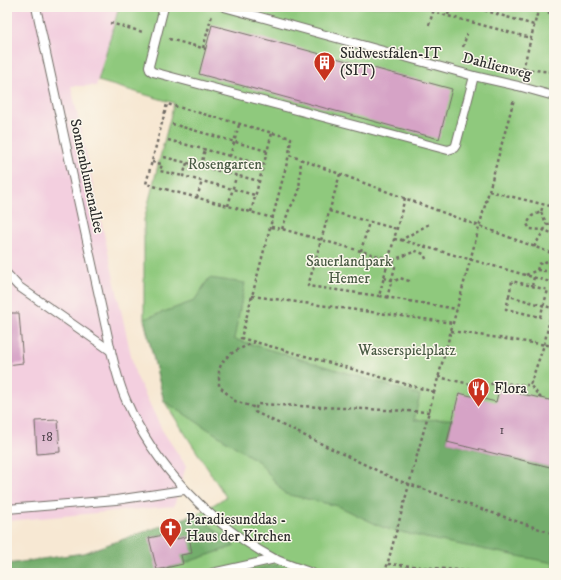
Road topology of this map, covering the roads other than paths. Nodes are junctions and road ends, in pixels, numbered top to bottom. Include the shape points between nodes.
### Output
1 (36, 7) edge
2 (164, 7) edge
3 (224, 7) edge
4 (474, 76) junction
5 (554, 96) edge
6 (7, 274) edge
7 (111, 350) junction
8 (184, 490) junction
9 (7, 509) edge
10 (274, 558) junction
11 (212, 573) edge
12 (312, 573) edge

1 - 7 lane, Sonnenblumenallee
2 - 4 lane via 149,66 153,72 448,150 456,144
3 - 4 lane, Dahlienweg
4 - 5 lane, Dahlienweg
6 - 7 lane via 18,286
7 - 8 lane, Sonnenblumenallee via 134,418 150,445
8 - 9 lane via 116,500
8 - 10 lane, Sonnenblumenallee via 230,530
10 - 11 lane
10 - 12 lane, Sonnenblumenallee

